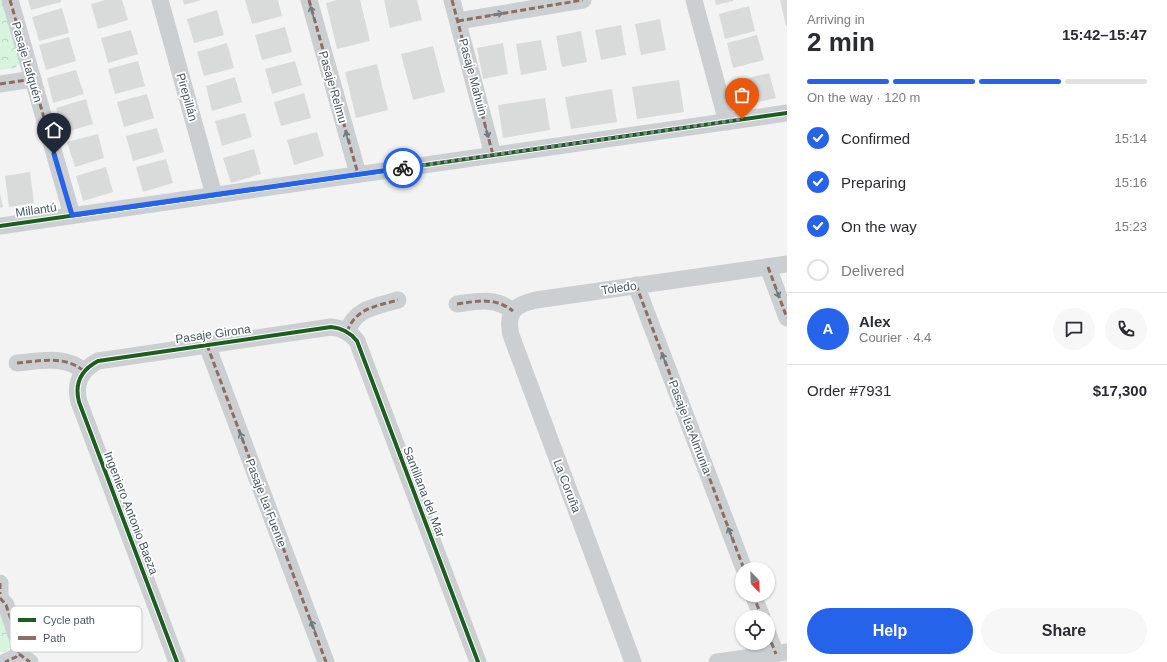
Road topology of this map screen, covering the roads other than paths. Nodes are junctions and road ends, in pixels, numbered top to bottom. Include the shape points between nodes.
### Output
1 (10, 0) edge
2 (160, 0) edge
3 (309, 0) edge
4 (452, 0) edge
5 (583, 0) edge
6 (694, 0) edge
7 (458, 21) junction
8 (32, 79) junction
9 (0, 84) edge
10 (787, 113) edge
11 (727, 122) junction
12 (494, 155) junction
13 (358, 174) junction
14 (214, 195) junction
15 (72, 215) junction
16 (0, 226) edge
17 (787, 264) edge
18 (768, 267) junction
19 (636, 285) junction
20 (398, 300) dead end
21 (457, 304) dead end
22 (513, 311) junction
23 (787, 318) edge
24 (347, 332) junction
25 (207, 345) junction
26 (17, 363) dead end
27 (84, 371) junction
28 (741, 562) edge
29 (0, 583) edge
30 (0, 594) edge
31 (0, 598) edge
32 (10, 617) edge
33 (775, 644) edge
34 (781, 653) edge
35 (176, 662) edge
36 (326, 662) edge
37 (478, 662) edge
38 (633, 662) edge
39 (717, 662) edge

1 - 8 street, Pasaje Lafquén
2 - 14 street, Pirepillán
13 -> 3 street, Pasaje Relmu
4 - 7 street, Pasaje Mahuin
7 -> 5 street
6 - 11 street
7 -> 12 street, Pasaje Mahuin
8 - 9 street
8 - 15 street, Pasaje Lafquén
10 - 11 street, Millantú
11 - 12 street, Millantú
12 - 13 street, Millantú
13 - 14 street, Millantú
14 - 15 street, Millantú
15 - 16 street, Millantú
17 - 18 street, Toledo
18 - 19 street, Toledo
18 -> 23 street
19 - 22 street, Toledo via 536,300 522,304
28 -> 19 street, Pasaje La Almunia
20 - 24 street via 362,312 350,323
21 - 22 street via 491,300 500,302
22 - 38 street, La Coruña via 508,324 511,335
24 - 25 street, Pasaje Girona via 340,328 323,328
24 - 37 street, Santillana del Mar via 357,341 360,348
25 - 27 street, Pasaje Girona via 98,361
36 -> 25 street, Pasaje La Fuente
26 - 27 street via 58,360 73,364
27 - 35 street, Ingeniero Antonio Baeza via 77,386 79,402
29 - 30 street
31 - 32 street
33 - 34 street
34 - 39 street

